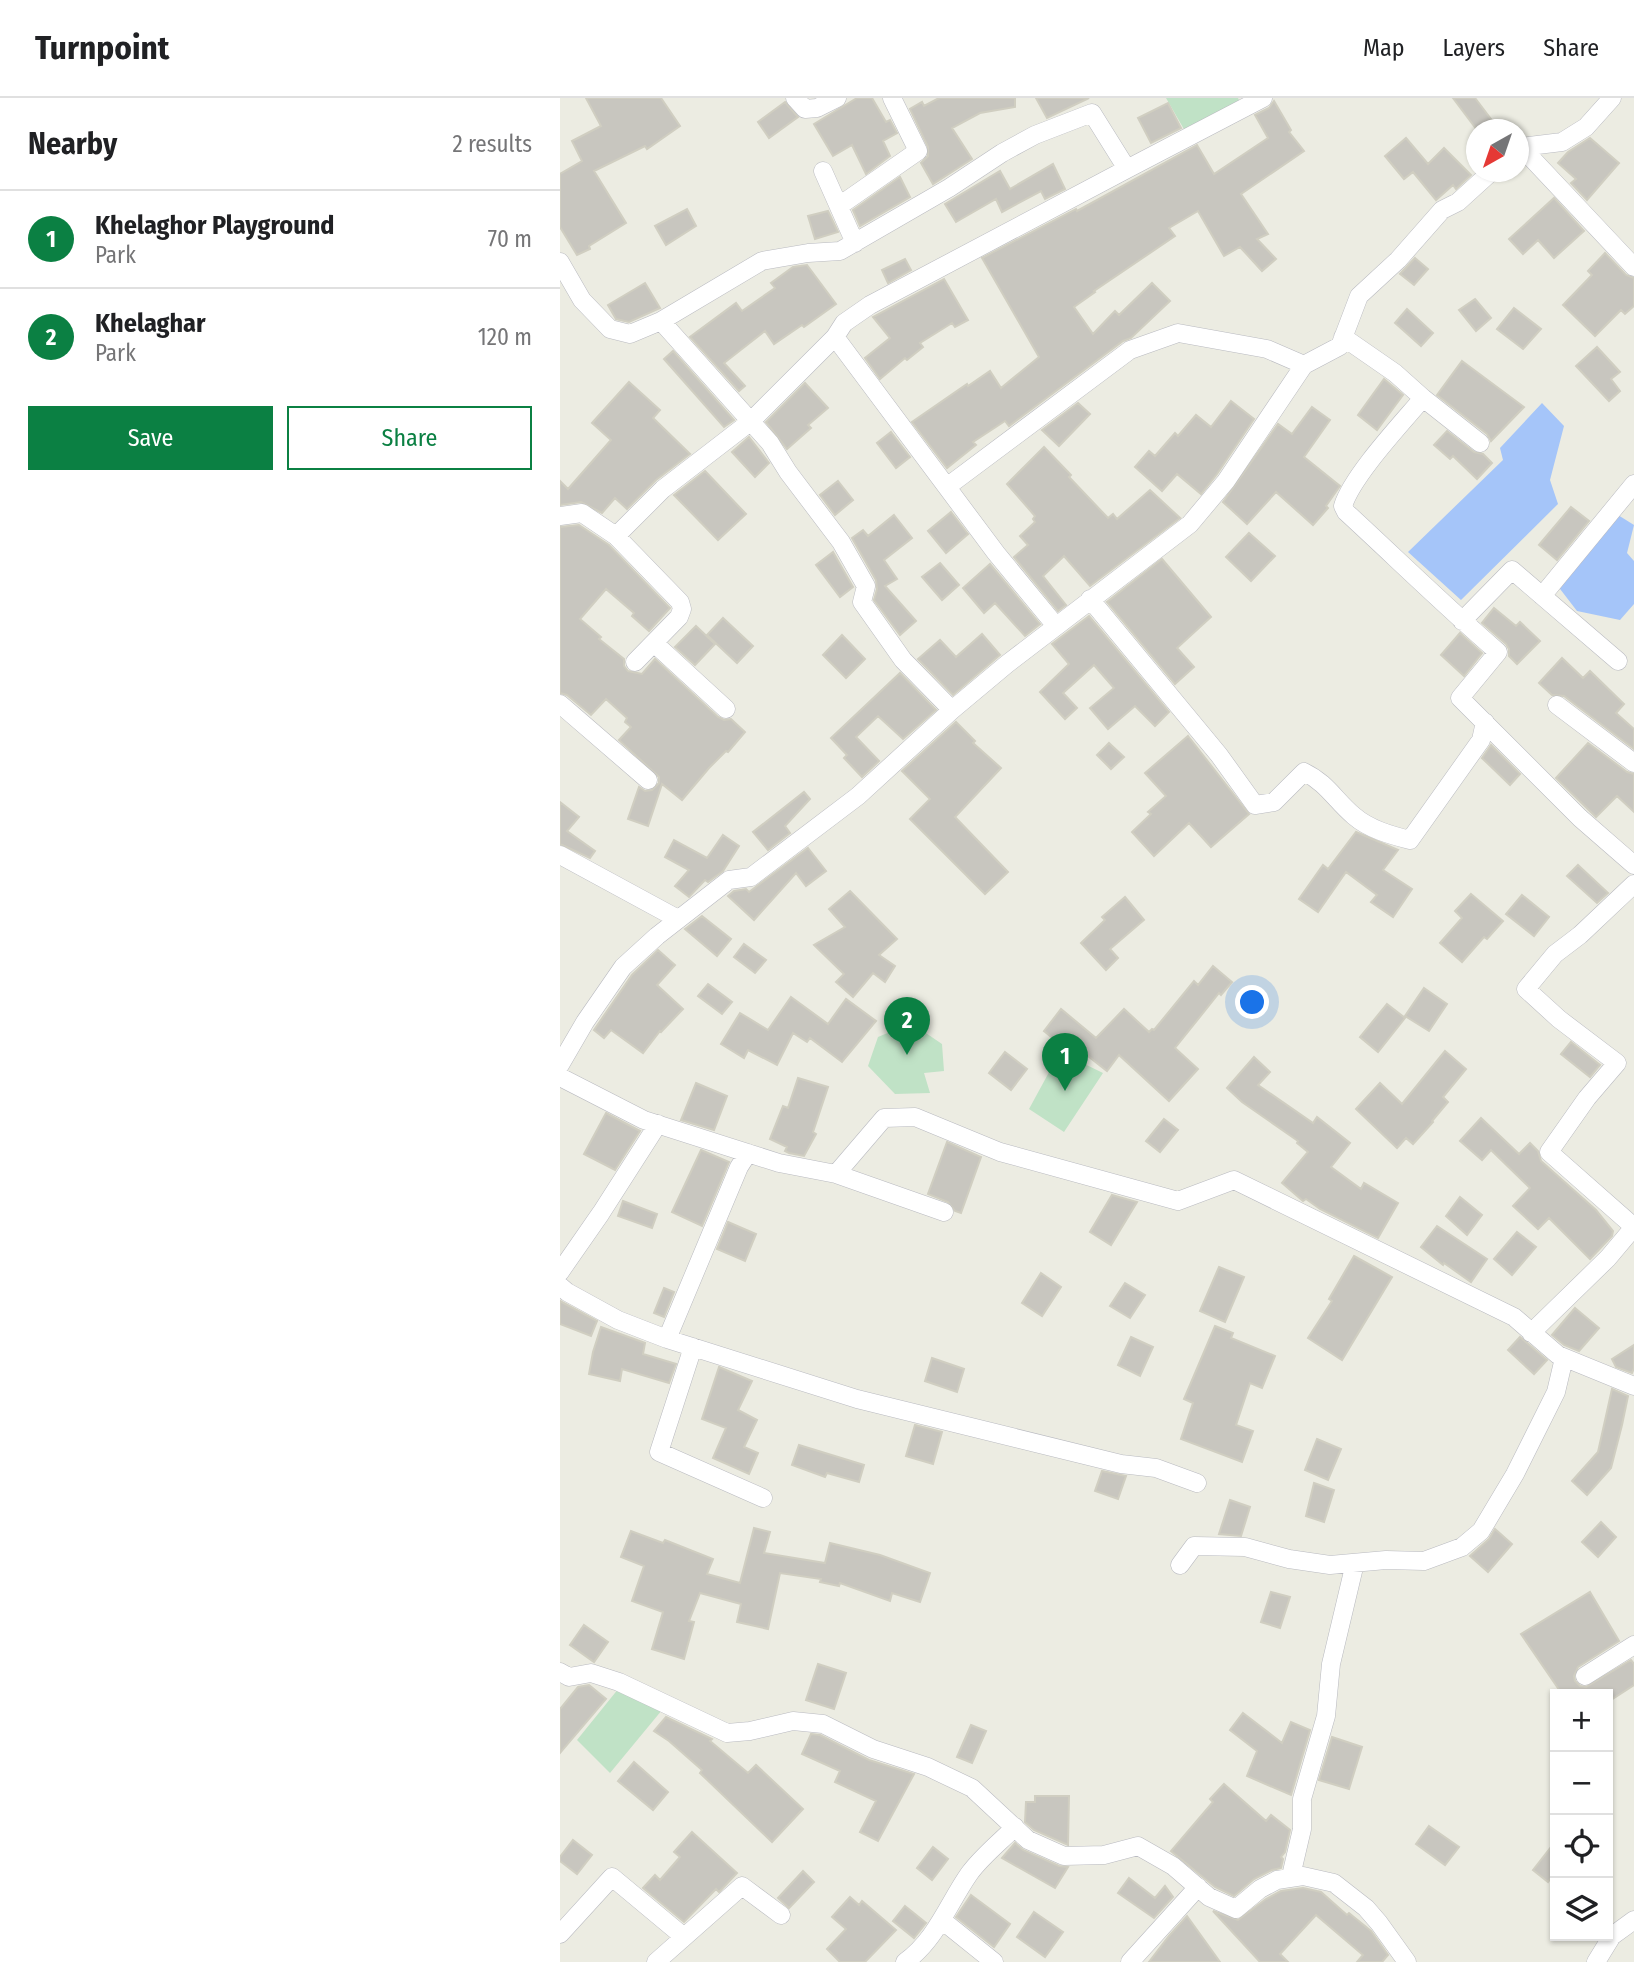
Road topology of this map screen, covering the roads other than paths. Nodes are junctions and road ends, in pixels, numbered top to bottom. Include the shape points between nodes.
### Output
1 (795, 98) edge
2 (837, 98) edge
3 (892, 98) edge
4 (1263, 98) edge
5 (1612, 98) edge
6 (1529, 147) edge
7 (1529, 157) edge
8 (1127, 169) junction
9 (822, 171) dead end
10 (1480, 182) edge
11 (839, 206) junction
12 (855, 243) junction
13 (560, 262) edge
14 (1634, 267) edge
15 (661, 321) junction
16 (835, 337) junction
17 (1343, 337) junction
18 (1304, 365) junction
19 (1423, 398) junction
20 (750, 422) junction
21 (1480, 443) dead end
22 (1634, 484) edge
23 (948, 486) junction
24 (560, 516) edge
25 (616, 536) junction
26 (1542, 596) junction
27 (1090, 599) junction
28 (1462, 621) junction
29 (1056, 626) junction
30 (654, 643) junction
31 (1618, 661) dead end
32 (635, 662) dead end
33 (560, 704) edge
34 (1557, 705) dead end
35 (726, 709) dead end
36 (952, 710) junction
37 (1485, 722) junction
38 (1634, 763) edge
39 (648, 780) dead end
40 (560, 855) edge
41 (1634, 865) edge
42 (1634, 884) edge
43 (678, 919) junction
44 (560, 1065) edge
45 (560, 1077) edge
46 (658, 1124) junction
47 (748, 1153) junction
48 (836, 1174) junction
49 (944, 1212) dead end
50 (1634, 1227) edge
51 (560, 1272) edge
52 (560, 1286) edge
53 (1531, 1333) junction
54 (667, 1339) junction
55 (693, 1347) junction
56 (1564, 1358) junction
57 (1634, 1386) edge
58 (1197, 1483) dead end
59 (763, 1497) dead end
60 (1355, 1563) junction
61 (1180, 1565) dead end
62 (1634, 1645) edge
63 (560, 1672) edge
64 (1585, 1676) dead end
65 (1015, 1827) junction
66 (1291, 1876) junction
67 (1198, 1887) junction
68 (781, 1915) dead end
69 (1634, 1920) edge
70 (943, 1921) junction
71 (560, 1934) edge
72 (684, 1937) junction
73 (1403, 1961) edge
74 (656, 1962) edge
75 (905, 1962) edge
76 (994, 1962) edge
77 (1130, 1962) edge
78 (1596, 1962) edge

1 - 2 street via 805,108
3 - 11 street via 918,151
4 - 8 street
5 - 6 street via 1586,127 1562,142
7 - 14 street
8 - 12 street via 1092,113 1002,153
8 - 16 street via 870,305 844,323
9 - 11 street
10 - 17 street via 1442,210 1359,296
11 - 12 street
12 - 15 street via 840,251 762,261
13 - 15 street via 582,300 610,328 630,334
15 - 20 street
16 - 20 street
16 - 23 street
17 - 18 street via 1340,346
17 - 19 street
18 - 23 street via 1267,349 1178,333 1130,350
18 - 27 street via 1226,481 1190,524
19 - 21 street
19 - 28 street via 1357,480 1343,506
20 - 25 street via 663,489
20 - 36 street via 841,542 866,586 862,602 903,660
22 - 26 street
23 - 29 street
24 - 25 street via 582,513
25 - 30 street via 680,602 679,617
26 - 28 street via 1512,570
26 - 31 street
27 - 29 street
27 - 37 street via 1255,805 1274,802 1304,772 1321,780 1355,817 1385,834 1410,840 1481,740
28 - 37 street via 1498,652 1460,698
29 - 36 street
30 - 32 street
30 - 35 street
33 - 39 street
34 - 38 street
36 - 43 street via 858,796 751,877 729,880
37 - 41 street
40 - 43 street
42 - 50 street via 1555,954 1526,989 1617,1063 1549,1152
43 - 44 street via 623,967
45 - 46 street
46 - 47 street
46 - 51 street
47 - 48 street
47 - 54 street
48 - 49 street
48 - 53 street via 884,1118 915,1117 1000,1152 1178,1201 1234,1180 1514,1317
50 - 53 street
52 - 54 street via 618,1320
53 - 56 street
54 - 55 street
55 - 58 street via 858,1399 1121,1464 1156,1468
55 - 59 street via 659,1452
56 - 57 street
56 - 60 street via 1547,1412 1481,1531 1462,1547 1424,1561
60 - 61 street via 1329,1565 1245,1548 1194,1546
60 - 66 street via 1331,1664 1326,1716 1302,1799 1302,1829
62 - 64 street
63 - 65 street via 569,1677 591,1673 619,1682 727,1733 793,1721 823,1724 972,1788
65 - 67 street via 1028,1840 1064,1856 1104,1855 1138,1846
65 - 70 street via 970,1873
66 - 67 street via 1268,1884 1236,1909
66 - 73 street via 1334,1883 1379,1923
67 - 77 street
68 - 72 street via 741,1886
69 - 78 street via 1612,1936
70 - 75 street
70 - 76 street
71 - 72 street via 612,1877
72 - 74 street

